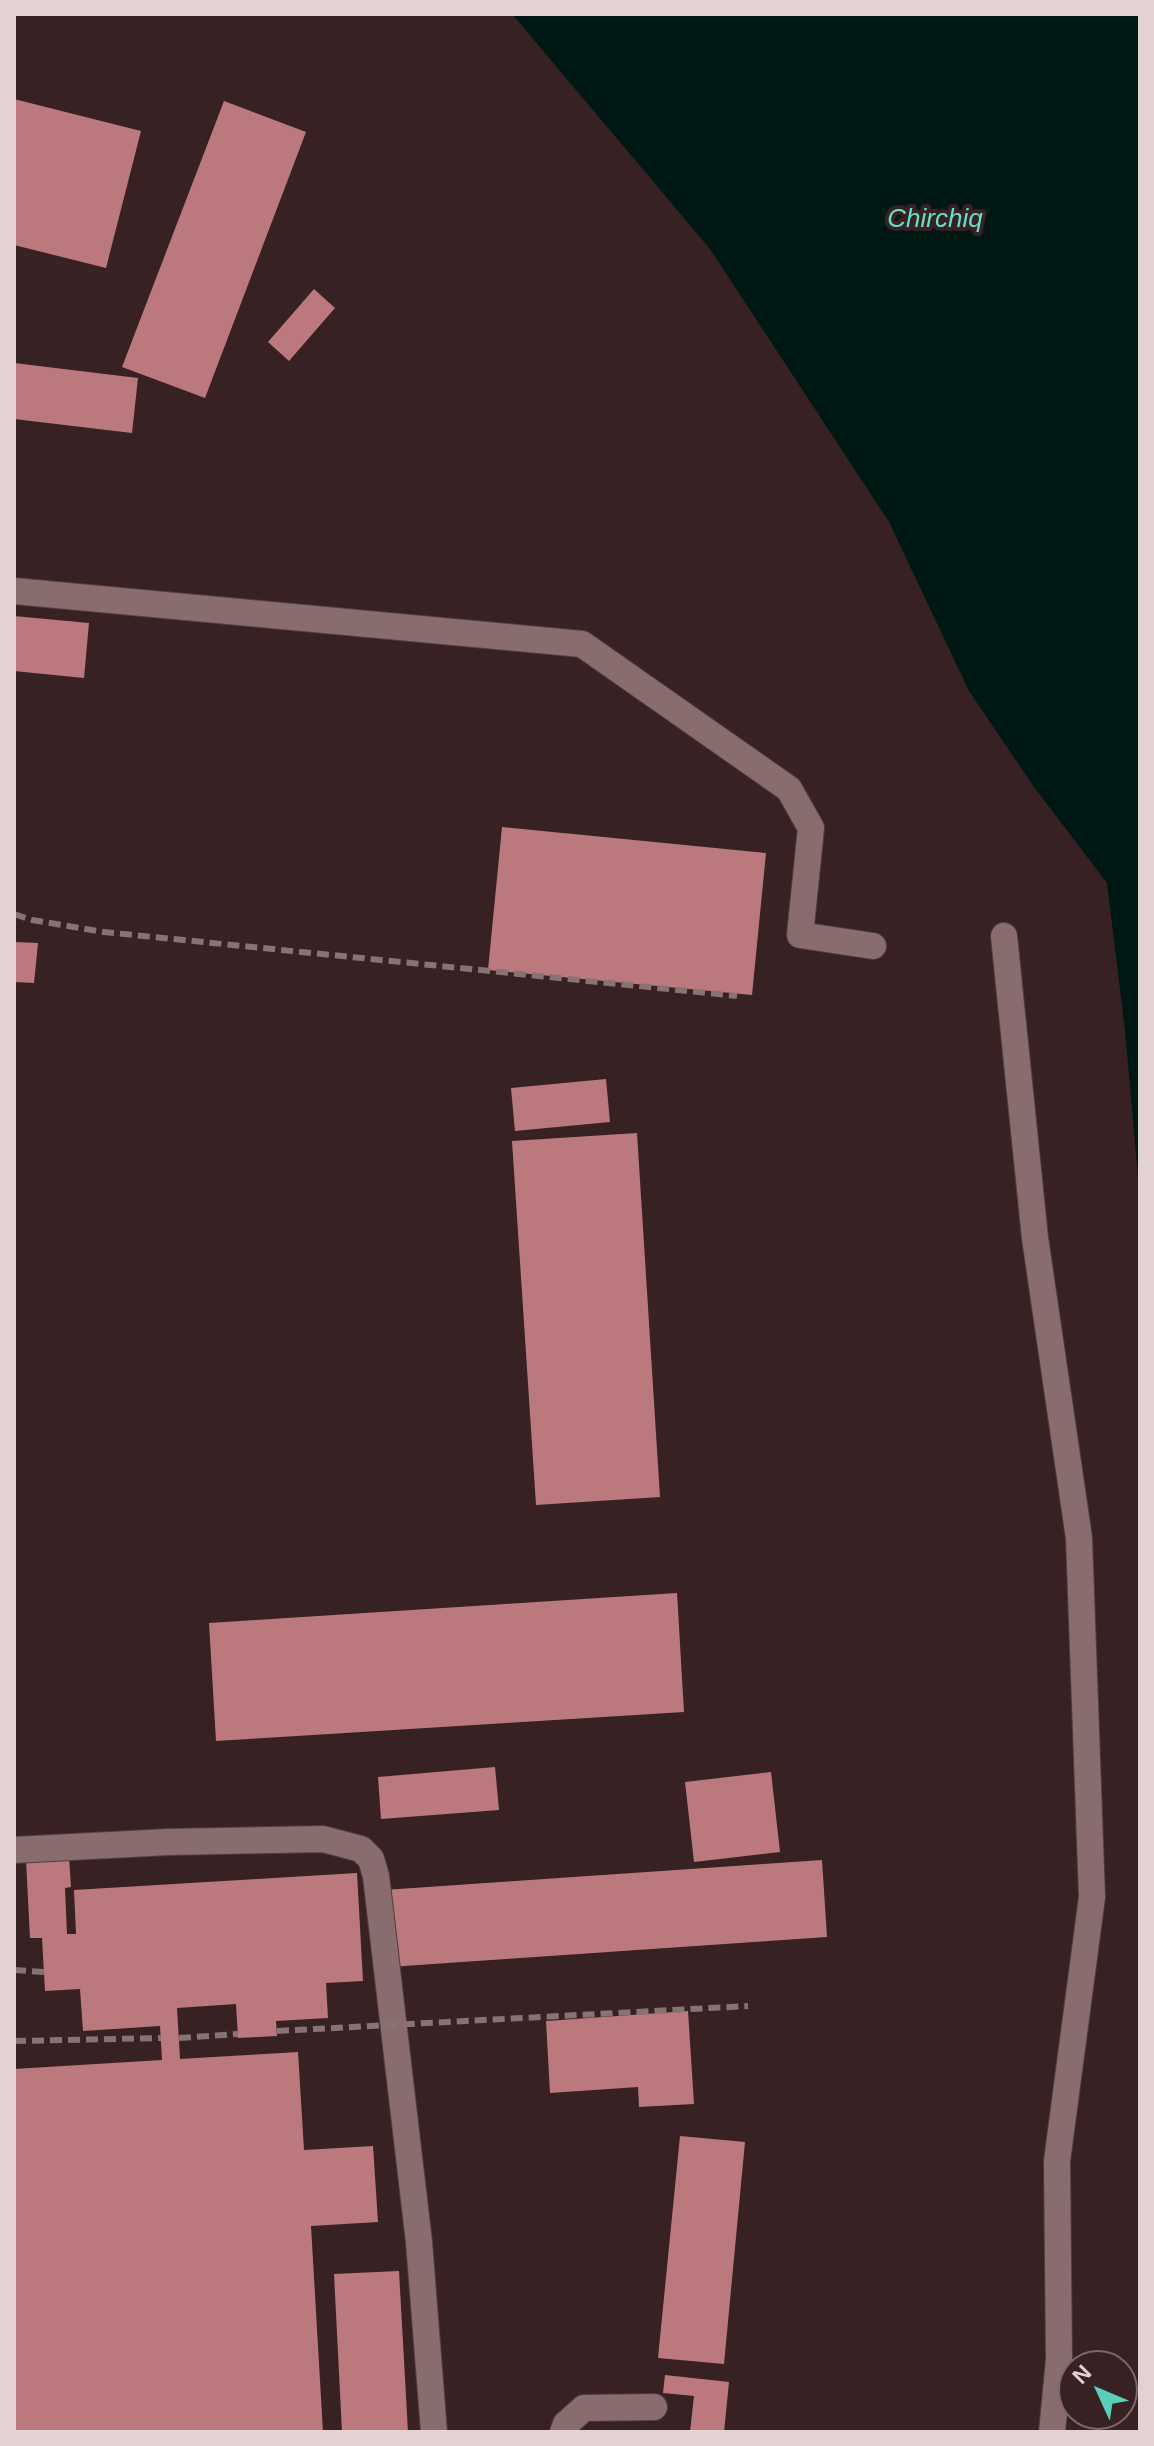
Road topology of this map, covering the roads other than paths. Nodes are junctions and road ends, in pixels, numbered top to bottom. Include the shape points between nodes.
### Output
1 (14, 591) edge
2 (1004, 936) dead end
3 (873, 946) dead end
4 (14, 1850) edge
5 (654, 2407) dead end
6 (434, 2432) edge
7 (563, 2432) edge
8 (1052, 2432) edge

1 - 3 lane via 582,644 789,789 811,828 800,935
2 - 8 lane via 1035,1238 1079,1538 1092,1897 1057,2161 1059,2360
4 - 6 lane via 323,1839 361,1849 371,1859 419,2242
5 - 7 lane via 584,2408

